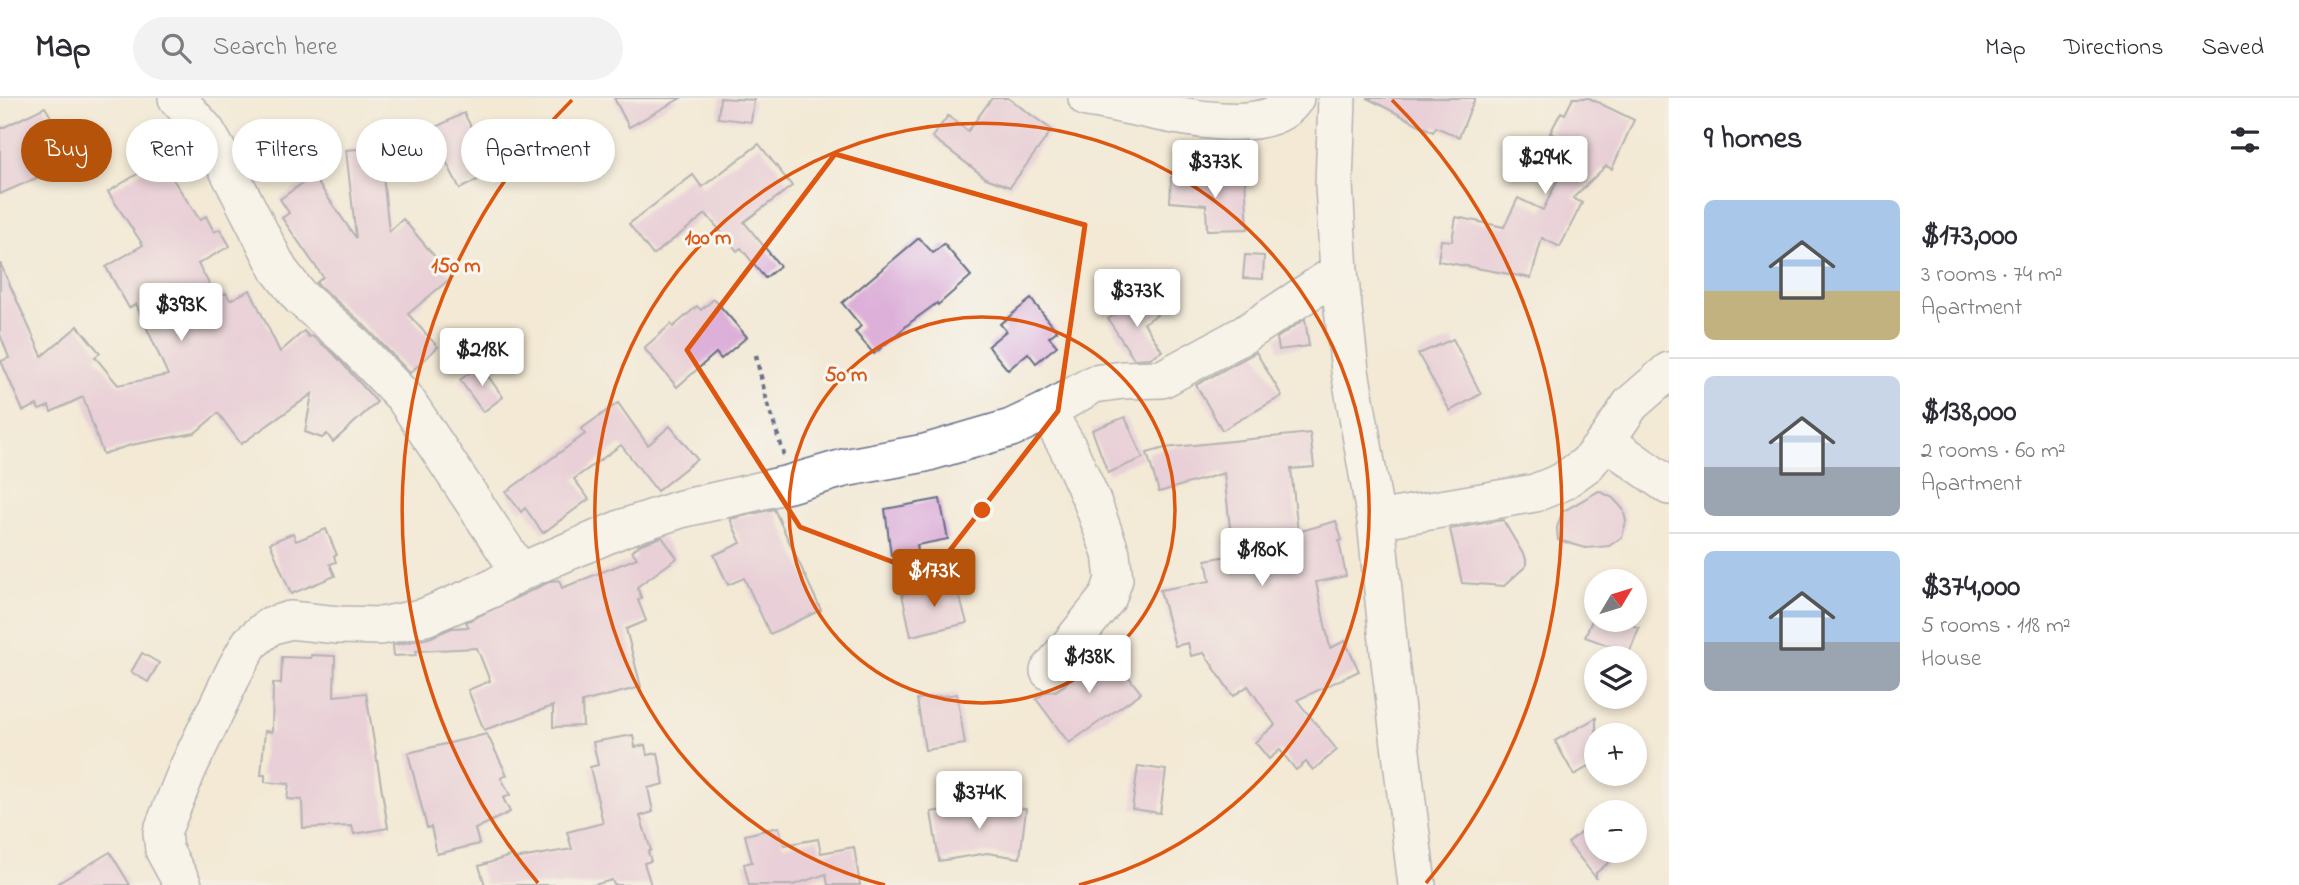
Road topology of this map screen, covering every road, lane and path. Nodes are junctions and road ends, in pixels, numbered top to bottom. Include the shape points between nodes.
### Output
1 (177, 98) edge
2 (1087, 98) edge
3 (1295, 98) edge
4 (1337, 98) edge
5 (1339, 272) junction
6 (756, 355) dead end
7 (1669, 371) edge
8 (1047, 411) junction
9 (1606, 441) junction
10 (789, 484) junction
11 (1669, 486) edge
12 (1376, 520) junction
13 (520, 572) junction
14 (1049, 671) dead end
15 (183, 885) edge
16 (1417, 885) edge

1 - 13 street via 206,131 279,270 299,297 404,397
2 - 3 street via 1233,123 1275,115
4 - 5 street via 1334,185
5 - 8 street via 1245,334 1162,379 1094,384
5 - 12 street via 1350,370
6 - 10 path
7 - 9 street via 1631,404
8 - 10 street via 1011,428 925,453
8 - 14 street via 1092,501 1111,553 1114,579 1108,597
9 - 11 street
9 - 12 street via 1587,464 1562,482 1535,493
10 - 13 street via 681,509
12 - 16 street
13 - 15 street via 425,617 381,626 290,620 270,626 250,643 162,832 164,850

